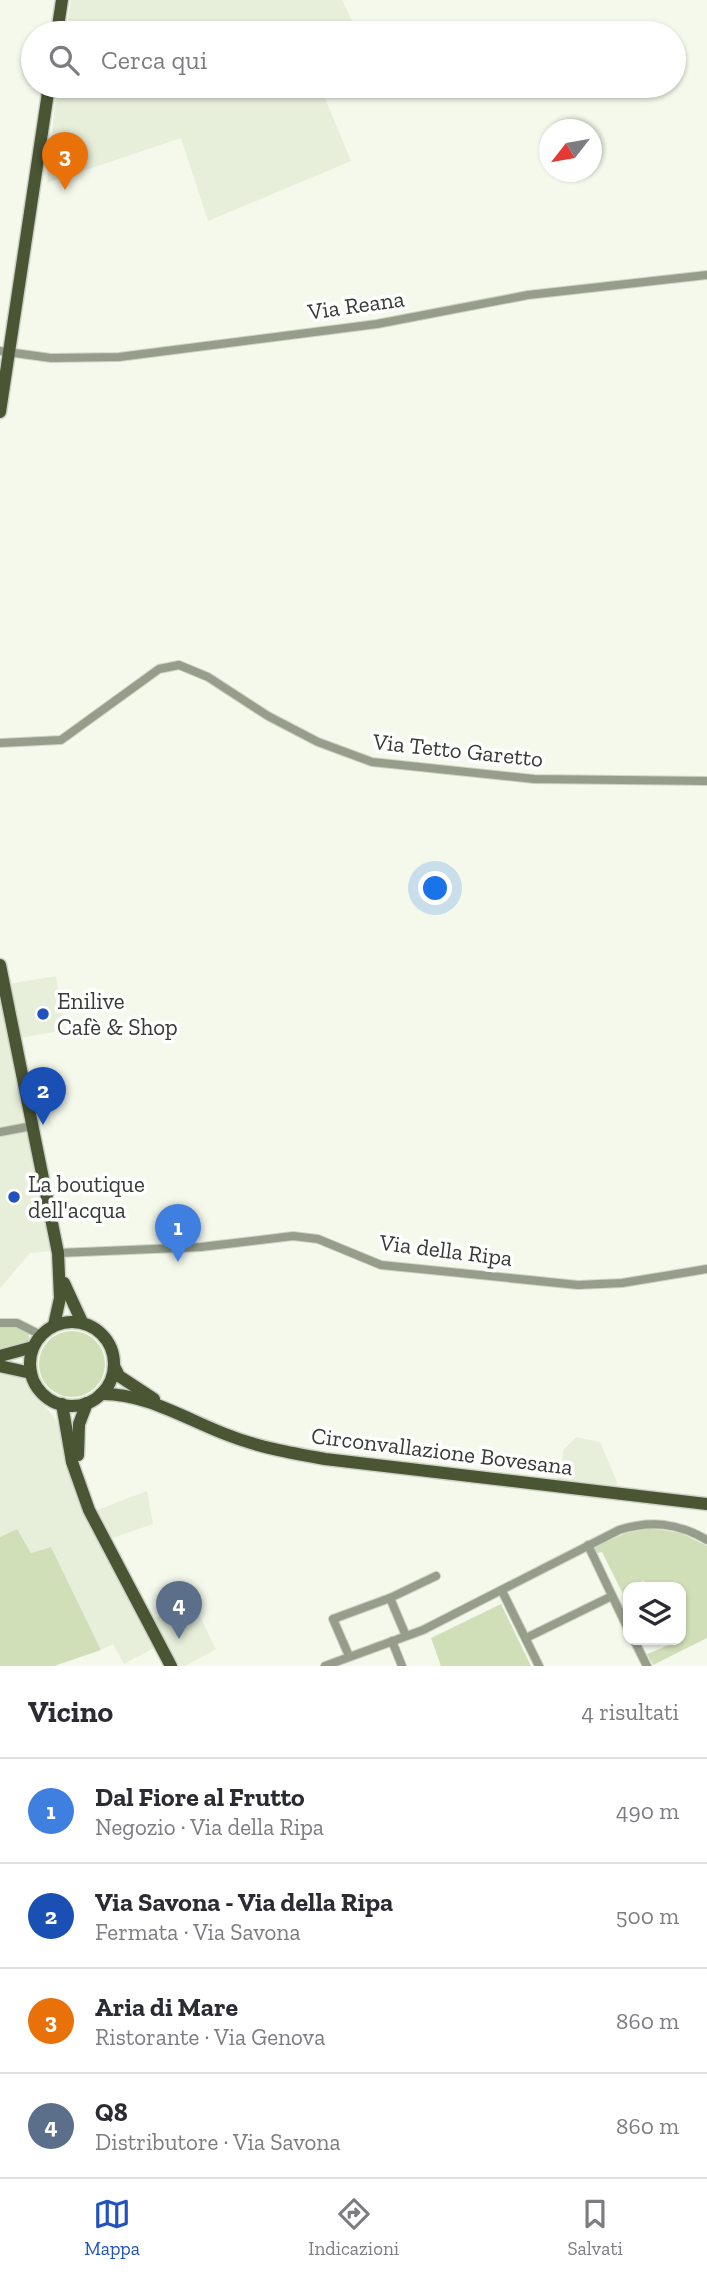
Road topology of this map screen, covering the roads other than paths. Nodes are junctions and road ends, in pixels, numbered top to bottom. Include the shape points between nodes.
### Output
1 (62, 0) edge
2 (59, 21) edge
3 (47, 98) edge
4 (707, 275) edge
5 (5, 352) edge
6 (0, 412) edge
7 (0, 743) edge
8 (707, 781) edge
9 (0, 965) edge
10 (32, 1126) junction
11 (0, 1132) edge
12 (59, 1259) junction
13 (707, 1269) edge
14 (82, 1322) junction
15 (0, 1324) edge
16 (54, 1325) junction
17 (41, 1335) junction
18 (33, 1347) junction
19 (0, 1356) edge
20 (0, 1366) edge
21 (114, 1366) junction
22 (31, 1373) junction
23 (102, 1394) junction
24 (86, 1403) junction
25 (62, 1405) junction
26 (178, 1414) junction
27 (81, 1487) junction
28 (707, 1504) edge
29 (707, 1540) edge
30 (588, 1545) junction
31 (436, 1576) dead end
32 (498, 1592) junction
33 (612, 1596) junction
34 (390, 1598) junction
35 (623, 1619) edge
36 (406, 1636) junction
37 (526, 1638) junction
38 (392, 1641) junction
39 (636, 1645) edge
40 (349, 1656) junction
41 (171, 1666) edge
42 (325, 1666) edge
43 (402, 1666) edge
44 (538, 1666) edge
45 (647, 1666) edge

1 - 2 main road
3 - 5 main road
4 - 5 street, Via Reana via 528,295 377,324 119,357 51,358
5 - 6 main road
7 - 8 street, Via Tetto Garetto via 61,740 159,669 178,664 318,742 372,762 534,779
9 - 10 main road
10 - 11 street
10 - 12 main road
12 - 13 street, Via della Ripa via 293,1236 318,1239 381,1265 578,1285
12 - 14 main road via 72,1305
12 - 16 main road via 60,1298
14 - 16 main road
14 - 21 main road via 104,1336
15 - 17 street via 17,1324
16 - 17 main road
17 - 18 main road
18 - 19 main road
18 - 22 main road
20 - 22 main road
21 - 23 main road
21 - 26 main road, Circonvallazione Bovesana via 134,1388
22 - 25 main road via 42,1393
23 - 24 main road
23 - 26 main road, Circonvallazione Bovesana via 124,1395
24 - 25 main road
24 - 27 main road via 79,1424
25 - 27 main road
26 - 28 main road, Circonvallazione Bovesana via 277,1451
27 - 41 main road
29 - 30 street via 673,1525 652,1523 618,1530
30 - 32 street
30 - 33 street
31 - 34 street
32 - 36 street
32 - 37 street
33 - 35 street
33 - 37 street
34 - 36 street
34 - 40 street via 333,1619
36 - 38 street
37 - 44 street
38 - 40 street
38 - 43 street
39 - 45 street
40 - 42 street

